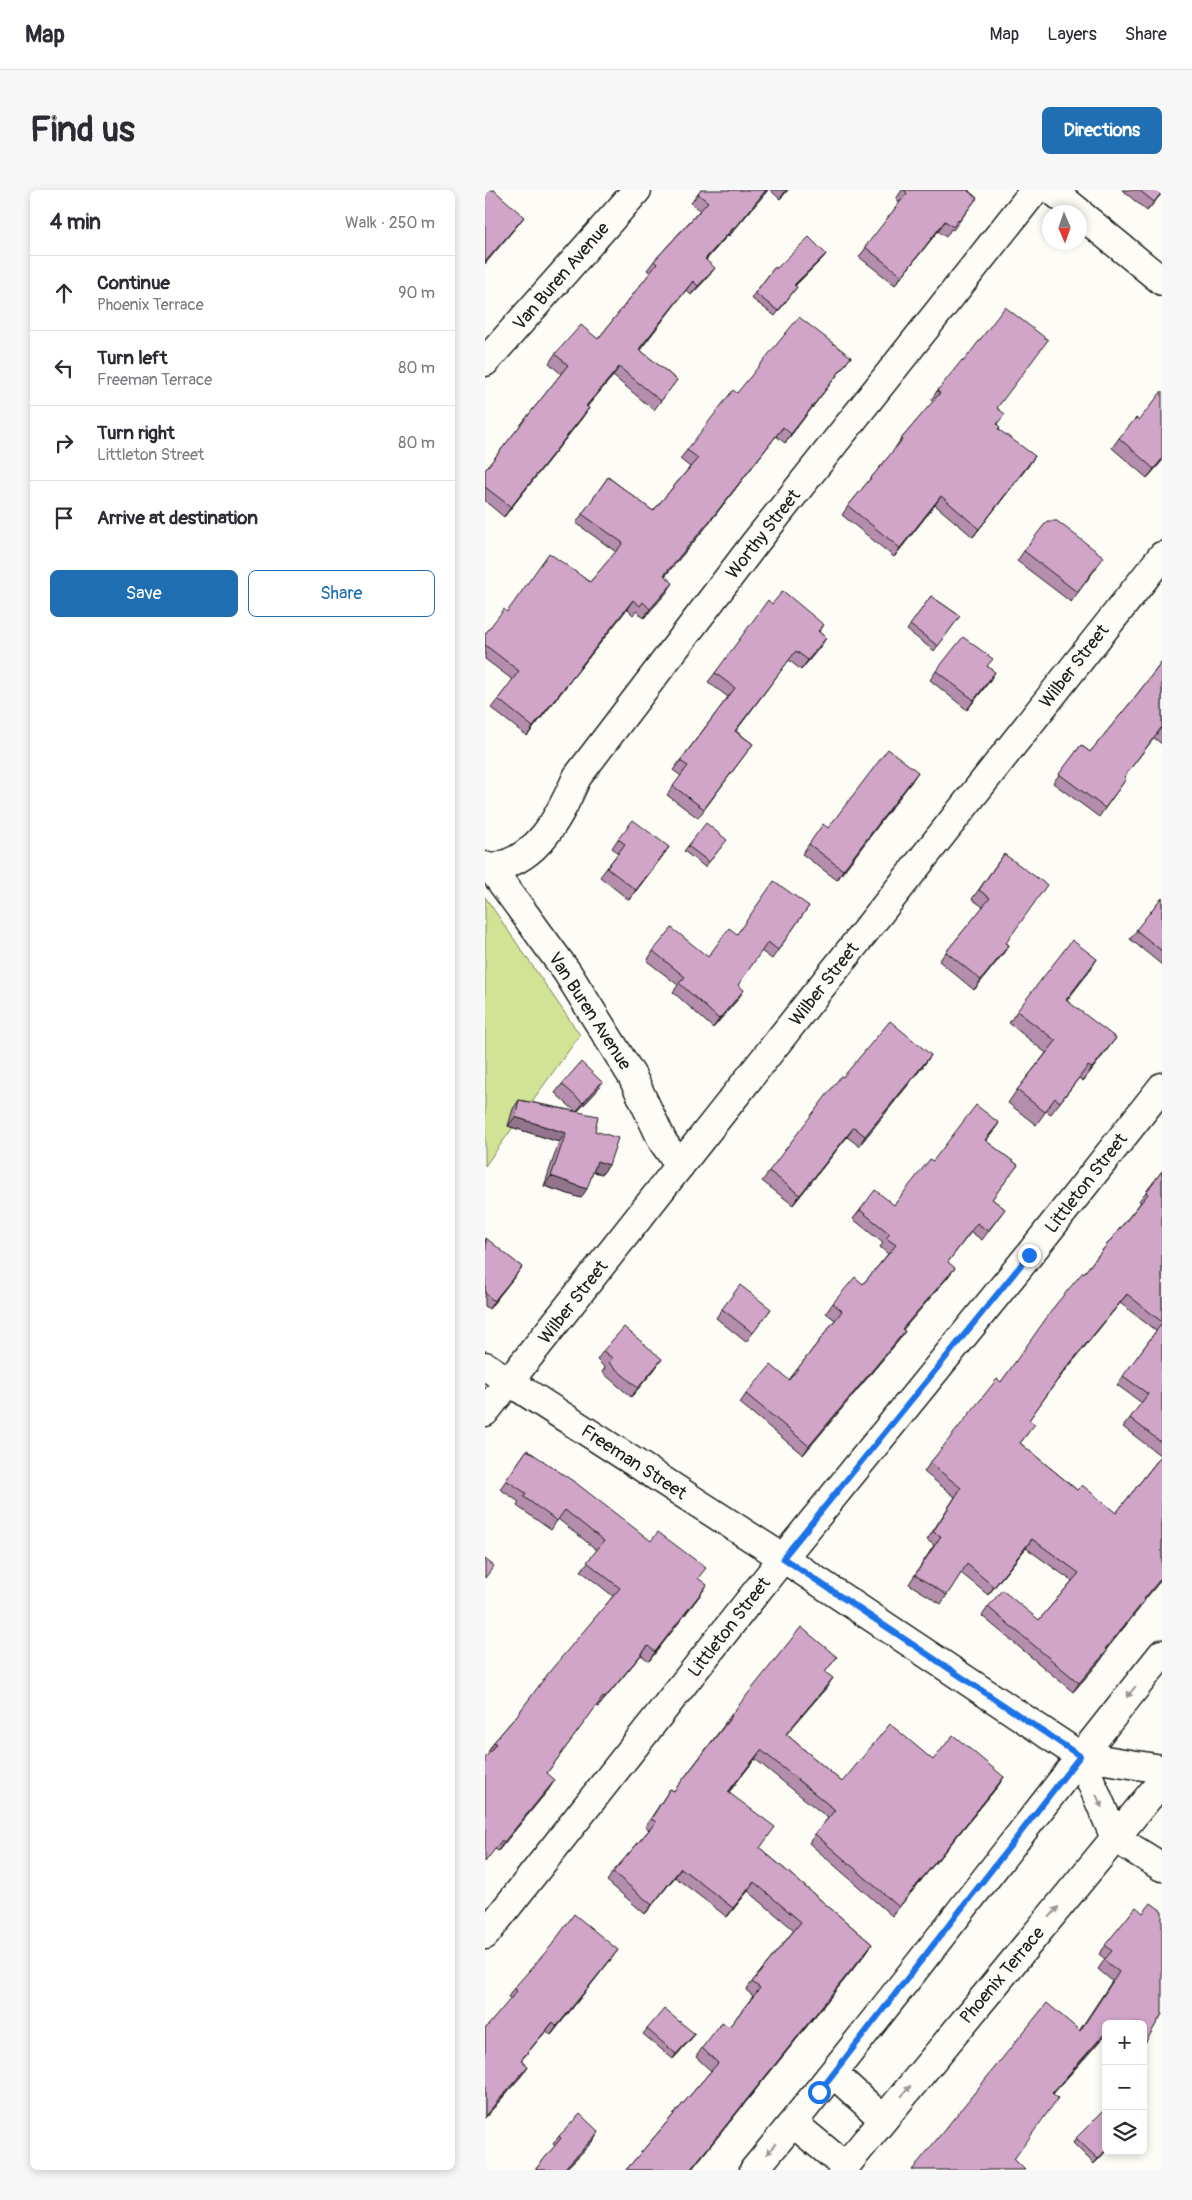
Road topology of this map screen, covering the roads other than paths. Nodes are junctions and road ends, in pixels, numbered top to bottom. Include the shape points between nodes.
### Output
1 (637, 190) edge
2 (1035, 190) edge
3 (1051, 190) edge
4 (1069, 205) edge
5 (1087, 220) edge
6 (1162, 281) edge
7 (485, 362) edge
8 (1162, 556) edge
9 (488, 867) edge
10 (1162, 1087) edge
11 (680, 1166) junction
12 (485, 1366) edge
13 (510, 1382) junction
14 (485, 1412) edge
15 (783, 1558) junction
16 (1162, 1654) edge
17 (1080, 1756) junction
18 (1162, 1769) edge
19 (1162, 1781) edge
20 (1115, 1838) junction
21 (1162, 1868) edge
22 (485, 1935) edge
23 (833, 2074) junction
24 (883, 2119) junction
25 (793, 2122) junction
26 (843, 2168) edge
27 (754, 2170) edge

1 - 7 street, Van Buren Avenue
2 - 9 street, Worthy Street via 755,543 577,776 564,806 532,851 517,861
3 - 4 street
5 - 6 street
8 - 11 street, Wilber Street
9 - 11 street, Van Buren Avenue via 567,972 632,1076 663,1142
10 - 15 street, Littleton Street
11 - 13 street, Wilber Street
12 - 13 street, Freeman Street
13 - 14 street, Wilber Street
13 - 15 street, Freeman Street
15 - 17 street, Freeman Street
15 - 22 street, Littleton Street
16 -> 17 street
17 - 18 street
17 -> 20 street
17 - 23 street
19 - 20 street, Phoenix Terrace
20 - 21 street
24 -> 20 street, Phoenix Terrace
23 - 24 street
23 - 25 street
24 - 26 street, Phoenix Terrace
25 - 26 street
25 -> 27 street

